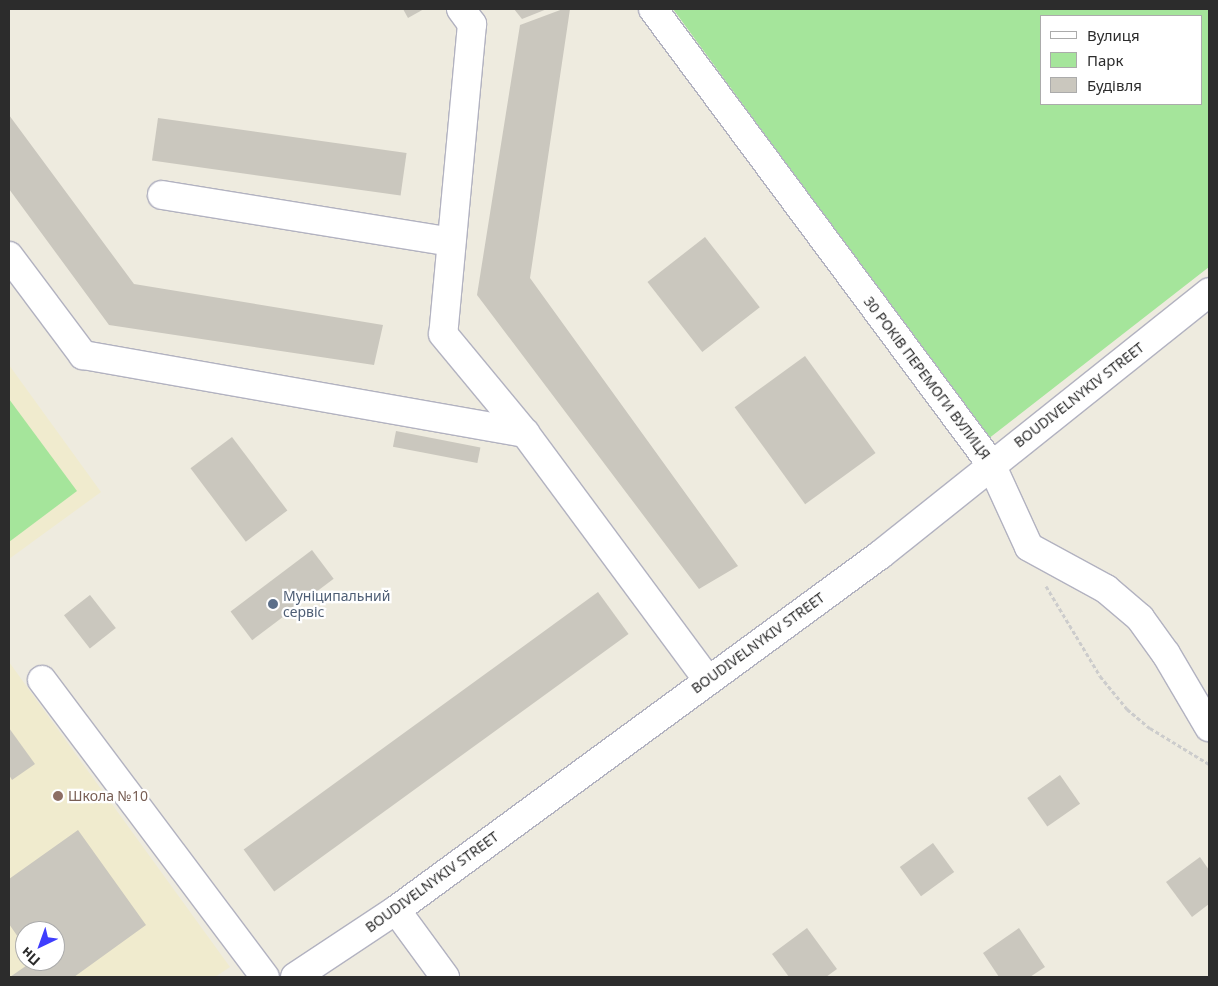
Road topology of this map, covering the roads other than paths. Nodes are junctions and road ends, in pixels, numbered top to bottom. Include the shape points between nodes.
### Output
1 (461, 9) edge
2 (653, 9) edge
3 (162, 195) dead end
4 (451, 242) junction
5 (9, 256) edge
6 (1209, 292) edge
7 (525, 433) junction
8 (991, 464) junction
9 (707, 679) junction
10 (42, 680) dead end
11 (1209, 727) edge
12 (396, 910) junction
13 (265, 977) edge
14 (296, 977) edge
15 (445, 977) edge

1 - 4 street via 472,24
2 - 8 street, 30 РОКІВ ПЕРЕМОГИ ВУЛИЦЯ
3 - 4 street
4 - 7 street via 442,334
5 - 7 street via 83,356
6 - 8 street, BOUDIVELNYKIV STREET
7 - 9 street
8 - 9 street, BOUDIVELNYKIV STREET via 880,555
8 - 11 street, 30 РОКІВ ПЕРЕМОГИ ВУЛИЦЯ via 1029,547 1106,589 1140,618 1166,654
9 - 12 street, BOUDIVELNYKIV STREET
10 - 13 street
12 - 14 street, BOUDIVELNYKIV STREET
12 - 15 street

